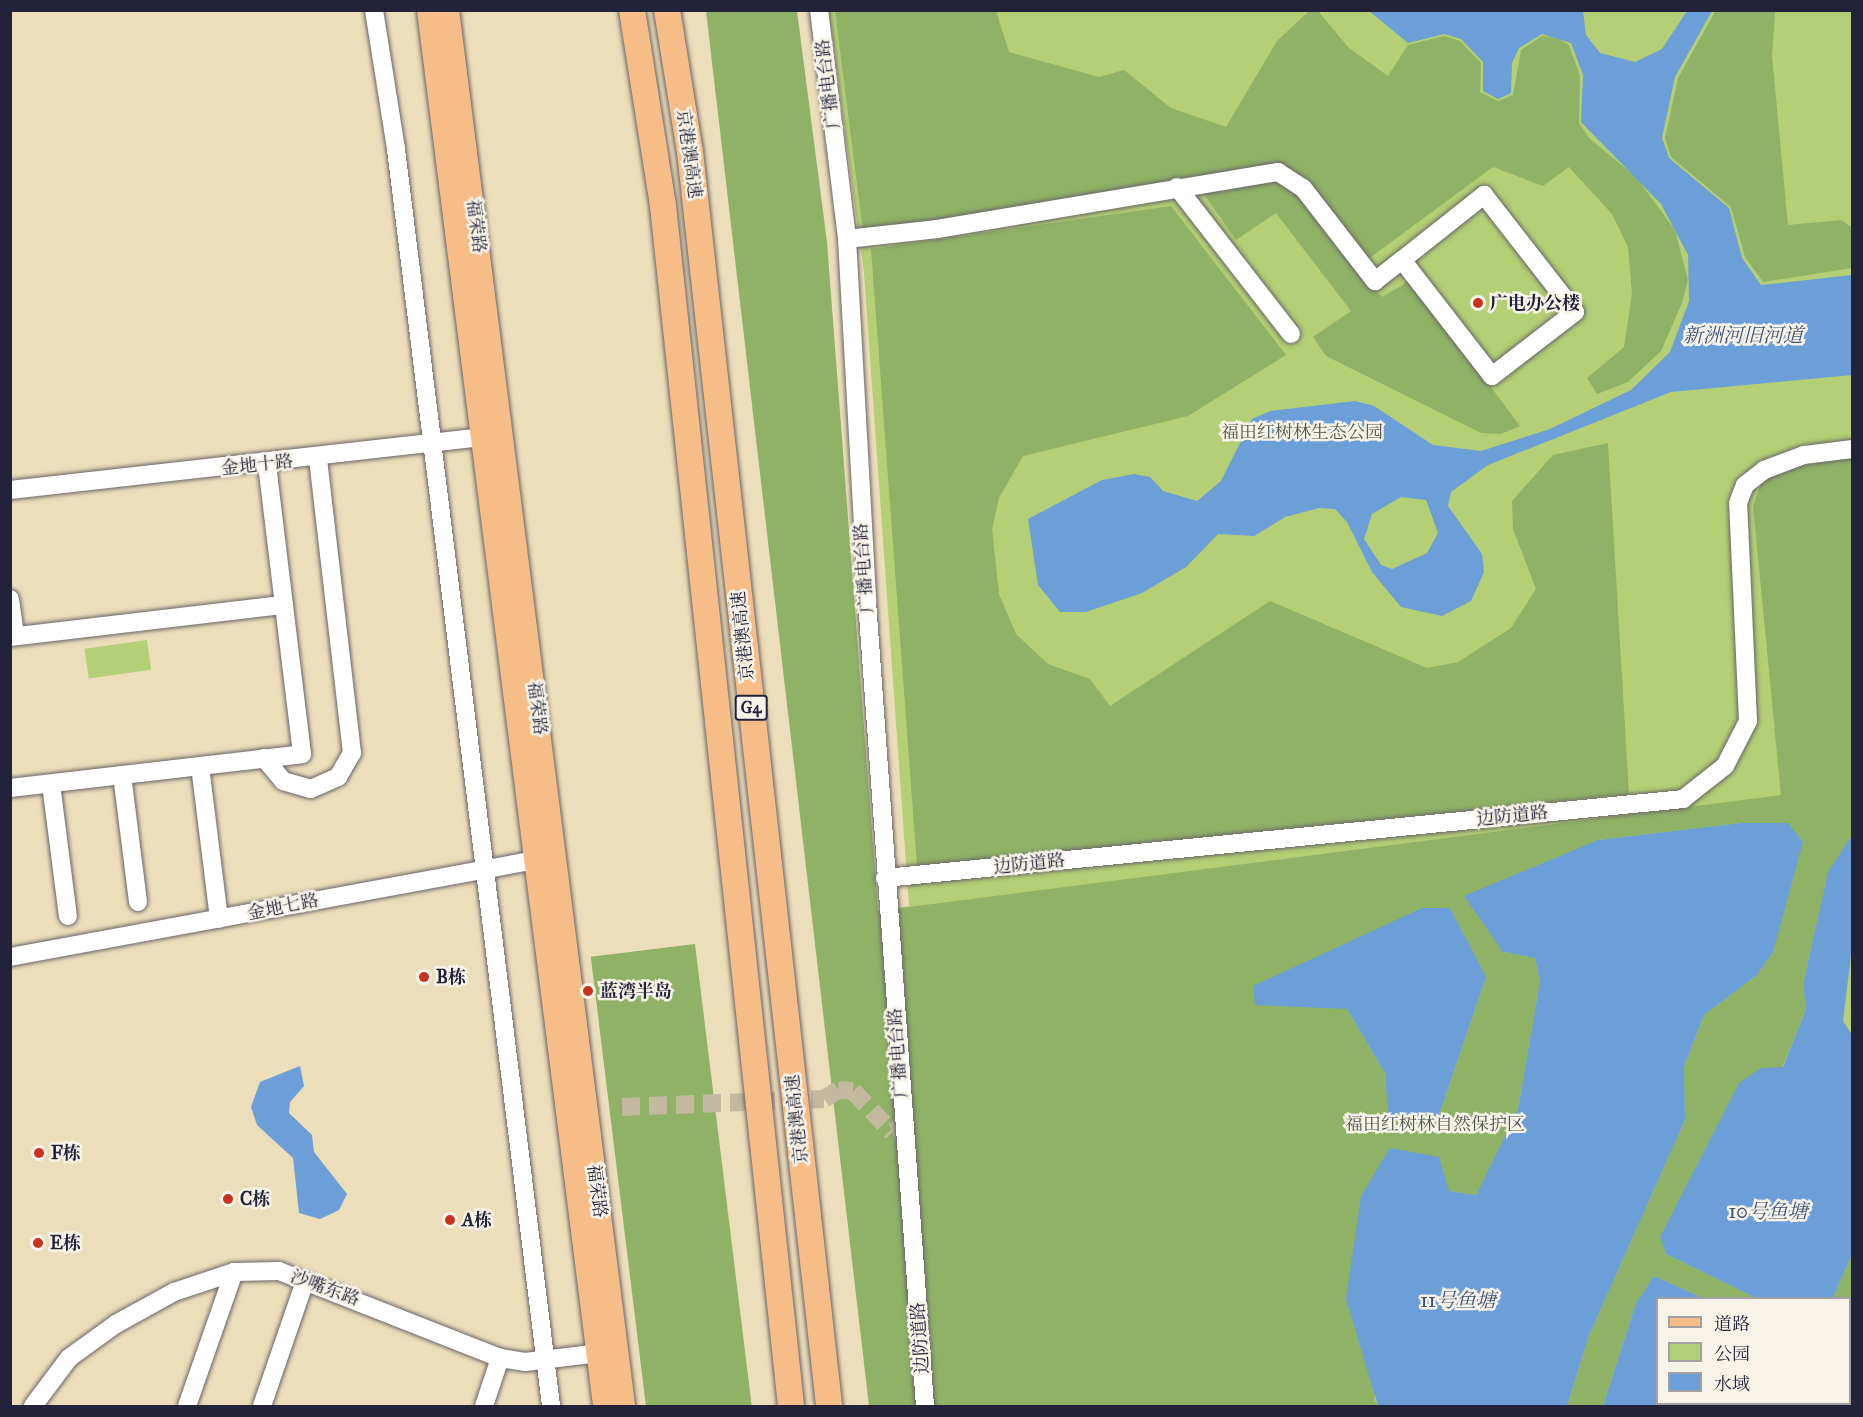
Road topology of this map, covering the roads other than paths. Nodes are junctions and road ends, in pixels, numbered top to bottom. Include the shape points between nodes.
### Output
1 (374, 10) edge
2 (428, 10) edge
3 (448, 10) edge
4 (632, 10) edge
5 (667, 10) edge
6 (819, 10) edge
7 (1177, 186) junction
8 (847, 238) junction
9 (1402, 260) junction
10 (1291, 334) dead end
11 (492, 436) junction
12 (431, 447) junction
13 (1852, 449) edge
14 (318, 458) junction
15 (267, 464) junction
16 (10, 490) edge
17 (10, 599) edge
18 (284, 605) junction
19 (13, 637) edge
20 (264, 758) junction
21 (200, 766) junction
22 (122, 775) junction
23 (51, 784) junction
24 (10, 788) edge
25 (545, 859) junction
26 (483, 869) junction
27 (885, 878) junction
28 (138, 902) dead end
29 (68, 916) dead end
30 (219, 919) junction
31 (10, 957) edge
32 (904, 1127) joint
33 (234, 1272) junction
34 (305, 1281) junction
35 (607, 1352) junction
36 (501, 1358) junction
37 (545, 1359) junction
38 (33, 1407) edge
39 (187, 1407) edge
40 (262, 1407) edge
41 (484, 1407) edge
42 (551, 1407) edge
43 (604, 1407) edge
44 (624, 1407) edge
45 (791, 1407) edge
46 (829, 1407) edge
47 (925, 1407) edge

1 - 12 street via 398,159
2 - 11 main road, 福荣路
3 - 11 main road, 福荣路
4 - 45 highway, 京港澳高速 / G4 via 663,206
5 - 46 highway, 京港澳高速 / G4 via 690,152
6 - 8 street, 广播电台路
7 - 8 street via 937,229
7 - 9 street via 1278,172 1303,188 1375,280
7 - 10 street
8 - 27 street, 广播电台路
9 - 9 street via 1484,195 1575,312 1492,376
11 - 12 street, 金地十路
11 - 25 main road, 福荣路
12 - 14 street, 金地十路
12 - 26 street
13 - 27 street, 边防道路 via 1804,455 1764,470 1745,484 1738,503 1748,721 1725,766 1683,799
14 - 15 street, 金地十路
14 - 20 street via 352,753 338,777 311,789 283,782
15 - 16 street, 金地十路
15 - 18 street
17 - 19 street
18 - 19 street
18 - 20 street via 302,754
20 - 21 street
21 - 22 street
21 - 30 street
22 - 23 street
22 - 28 street
23 - 24 street
23 - 29 street
25 - 26 street, 金地七路
25 - 35 main road, 福荣路
26 - 30 street, 金地七路
26 - 37 street
27 - 32 street, 广播电台路
30 - 31 street, 金地七路
32 - 47 street, 边防道路
33 - 34 street, 沙嘴东路 via 279,1271
33 - 38 street, 沙嘴东路 via 174,1292 116,1324 69,1358
33 - 39 street
34 - 36 street, 沙嘴东路
34 - 40 street
35 - 37 street, 沙嘴东路
35 - 43 main road, 福荣路
35 - 44 main road, 福荣路
36 - 37 street, 沙嘴东路
36 - 41 street
37 - 42 street

